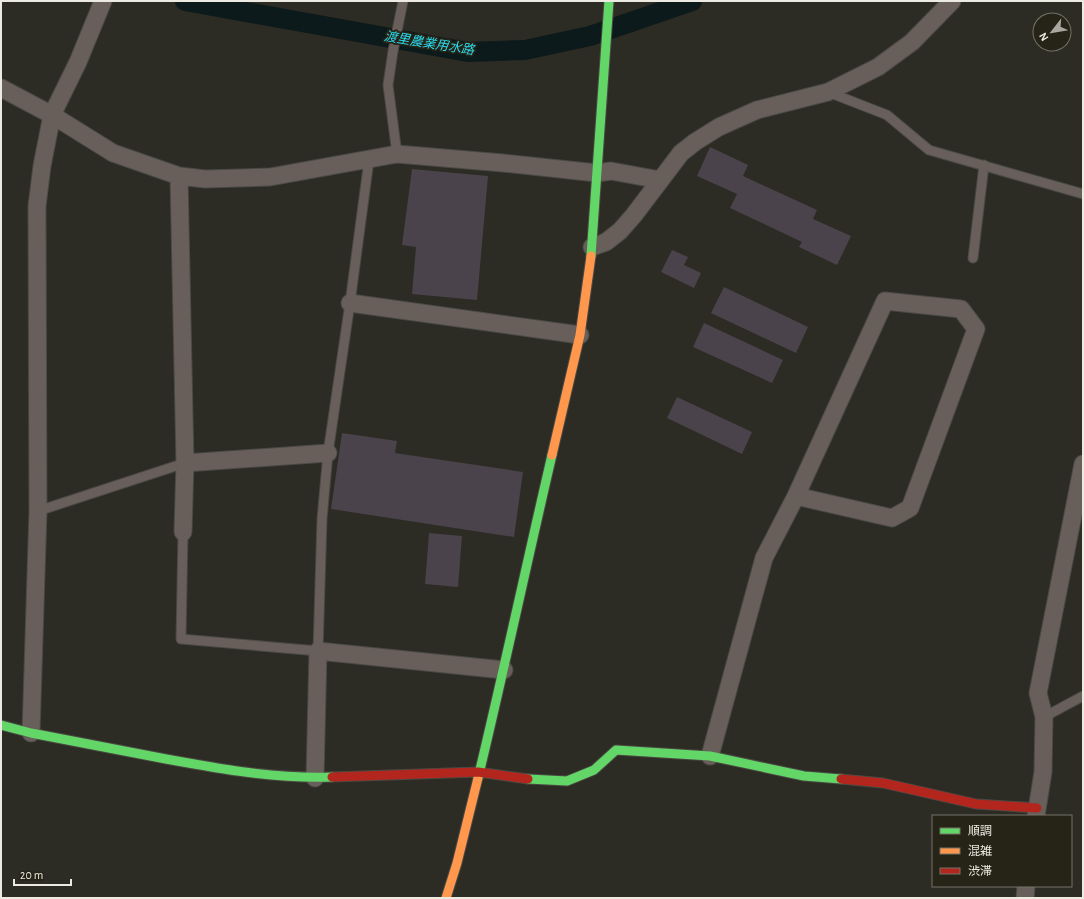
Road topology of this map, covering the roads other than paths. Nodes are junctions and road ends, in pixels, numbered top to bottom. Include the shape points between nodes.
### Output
1 (103, 1) edge
2 (403, 1) edge
3 (952, 1) edge
4 (609, 6) edge
5 (1, 88) edge
6 (828, 92) junction
7 (52, 115) junction
8 (396, 154) junction
9 (368, 160) junction
10 (984, 165) junction
11 (597, 173) junction
12 (179, 176) junction
13 (660, 180) junction
14 (1083, 194) edge
15 (592, 247) junction
16 (973, 258) dead end
17 (350, 303) junction
18 (580, 335) junction
19 (328, 453) junction
20 (185, 463) junction
21 (1083, 464) edge
22 (796, 496) junction
23 (38, 511) junction
24 (183, 532) joint
25 (318, 651) junction
26 (504, 670) junction
27 (1083, 696) edge
28 (1044, 717) junction
29 (1, 725) edge
30 (31, 732) junction
31 (710, 756) junction
32 (478, 772) junction
33 (315, 778) junction
34 (1037, 812) edge
35 (1026, 887) edge
36 (446, 898) edge
37 (1025, 898) edge

1 - 7 street via 78,62
2 - 8 lane via 388,85
3 - 6 street via 912,42 878,67
4 - 11 street
5 - 7 street
6 - 10 lane via 887,115 929,150
6 - 13 street via 757,110 719,127 681,153
7 - 12 street via 113,153
7 - 23 street via 37,206
8 - 9 street
8 - 11 street
9 - 12 street via 270,177 205,179
9 - 17 lane
10 - 14 lane
10 - 16 lane
11 - 13 street via 611,171
11 - 15 street
12 - 20 street
13 - 15 street via 620,231 606,242
15 - 18 street
17 - 18 street
17 - 19 lane
18 - 26 street
19 - 20 street
19 - 25 lane via 322,519
20 - 23 lane
20 - 24 street
21 - 28 street via 1038,694
22 - 22 street via 885,301 961,309 976,328 910,508 892,518
22 - 31 street via 764,558
23 - 30 street
24 - 25 lane via 181,639
25 - 26 street
25 - 33 street
26 - 32 street
27 - 28 lane
28 - 34 street via 1043,772
29 - 30 street
30 - 33 street via 236,772
31 - 32 street via 616,750 594,770 567,781 536,780
31 - 34 street via 804,776 883,783 976,804
32 - 33 street
32 - 36 street
35 - 37 street

